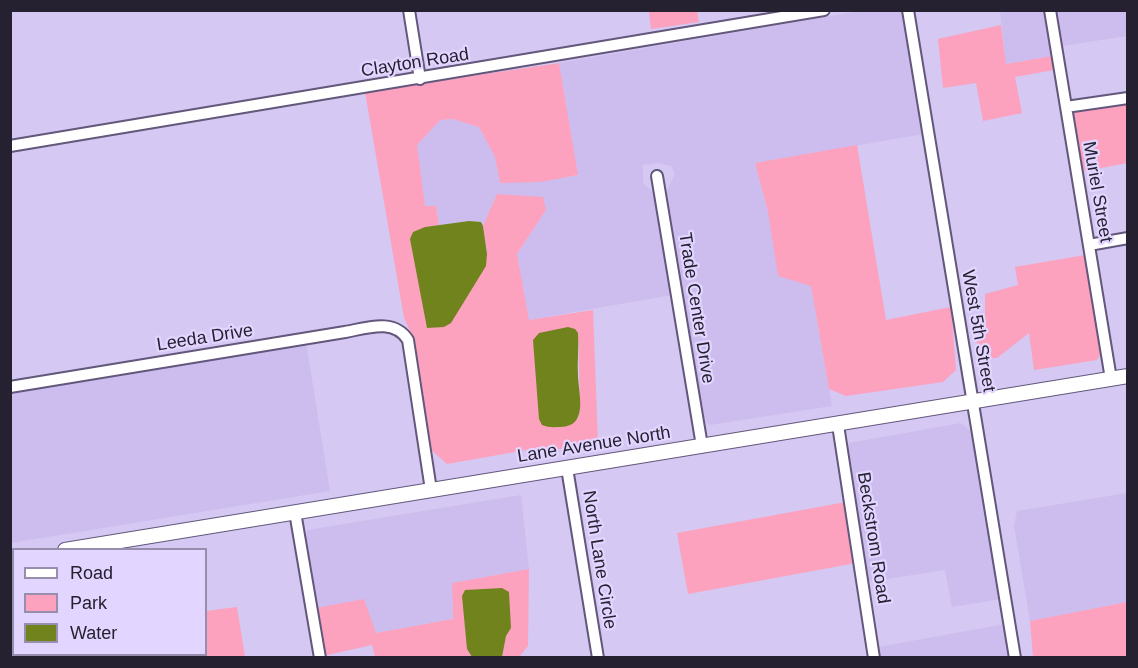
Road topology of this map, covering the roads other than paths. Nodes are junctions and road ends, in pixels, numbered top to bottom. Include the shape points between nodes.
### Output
1 (409, 10) edge
2 (824, 10) edge
3 (908, 10) edge
4 (1050, 10) edge
5 (420, 79) junction
6 (1128, 98) edge
7 (1066, 107) junction
8 (10, 146) edge
9 (657, 176) dead end
10 (1128, 238) edge
11 (1089, 245) junction
12 (1128, 376) edge
13 (1111, 379) junction
14 (10, 387) edge
15 (973, 401) junction
16 (838, 424) junction
17 (702, 446) junction
18 (567, 468) junction
19 (431, 490) junction
20 (295, 512) junction
21 (71, 548) edge
22 (320, 657) edge
23 (598, 657) edge
24 (874, 657) edge
25 (1015, 657) edge

1 - 5 street
2 - 5 street, Clayton Road
3 - 15 street, West 5th Street
4 - 7 street, Muriel Street
5 - 8 street, Clayton Road
6 - 7 street
7 - 11 street, Muriel Street
9 - 17 street, Trade Center Drive
10 - 11 street
11 - 13 street, Muriel Street
12 - 13 main road, Lane Avenue North
13 - 15 main road, Lane Avenue North
14 - 19 street, Leeda Drive via 396,327 408,340
15 - 16 main road, Lane Avenue North
15 - 25 street, West 5th Street
16 - 17 main road, Lane Avenue North
16 - 24 street, Beckstrom Road
17 - 18 main road, Lane Avenue North
18 - 19 main road, Lane Avenue North
18 - 23 street, North Lane Circle
19 - 20 main road, Lane Avenue North
20 - 21 main road, Lane Avenue North
20 - 22 street

